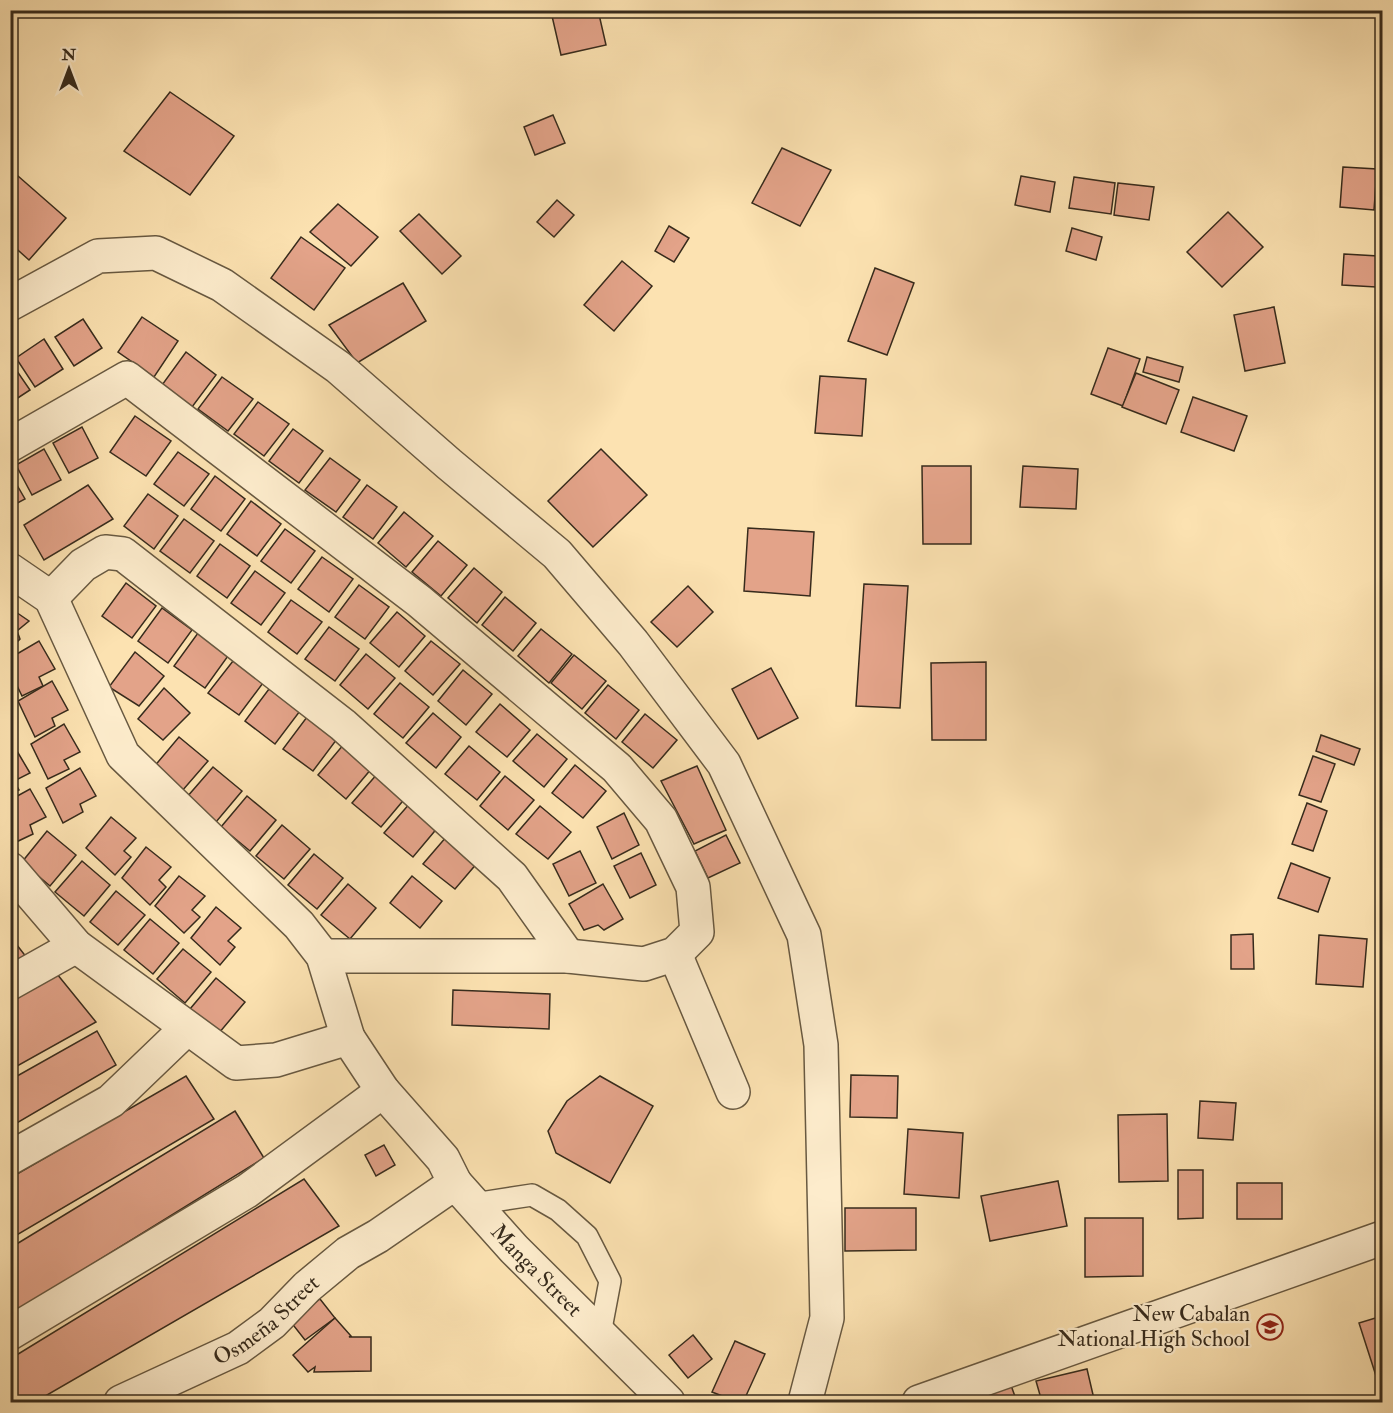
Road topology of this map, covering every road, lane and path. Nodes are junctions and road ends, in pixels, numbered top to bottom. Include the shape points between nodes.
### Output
1 (10, 304) edge
2 (10, 445) edge
3 (10, 570) edge
4 (51, 598) junction
5 (10, 869) edge
6 (76, 946) junction
7 (675, 954) junction
8 (323, 956) junction
9 (568, 956) junction
10 (10, 983) edge
11 (186, 1029) junction
12 (348, 1038) junction
13 (383, 1091) junction
14 (733, 1092) dead end
15 (10, 1158) edge
16 (464, 1194) junction
17 (1383, 1238) edge
18 (10, 1333) edge
19 (600, 1334) junction
20 (121, 1402) edge
21 (668, 1402) edge
22 (805, 1402) edge
23 (919, 1402) edge

1 - 22 street via 98,256 156,253 222,285 338,367 557,554 633,643 724,764 804,935 821,1045 827,1318
2 - 7 street via 127,378 410,594 617,768 661,820 693,887 697,932
3 - 4 street
4 - 8 street via 123,755 299,925
4 - 9 street via 83,565 105,552 123,554 343,725 512,877
5 - 6 street
6 - 10 street
6 - 11 street
7 - 9 street via 644,964
7 - 14 street
8 - 9 street
8 - 12 street, Manga Street
11 - 12 street via 236,1063 276,1060
11 - 15 street via 111,1101
12 - 13 street, Manga Street
13 - 16 street, Manga Street via 443,1159
13 - 18 street via 247,1191
16 - 19 street, Manga Street
16 - 19 lane via 532,1195 558,1210 587,1236 610,1281
16 - 20 street, Osmeña Street via 400,1221 348,1253 272,1323 238,1348
17 - 23 street
19 - 21 street, Manga Street

